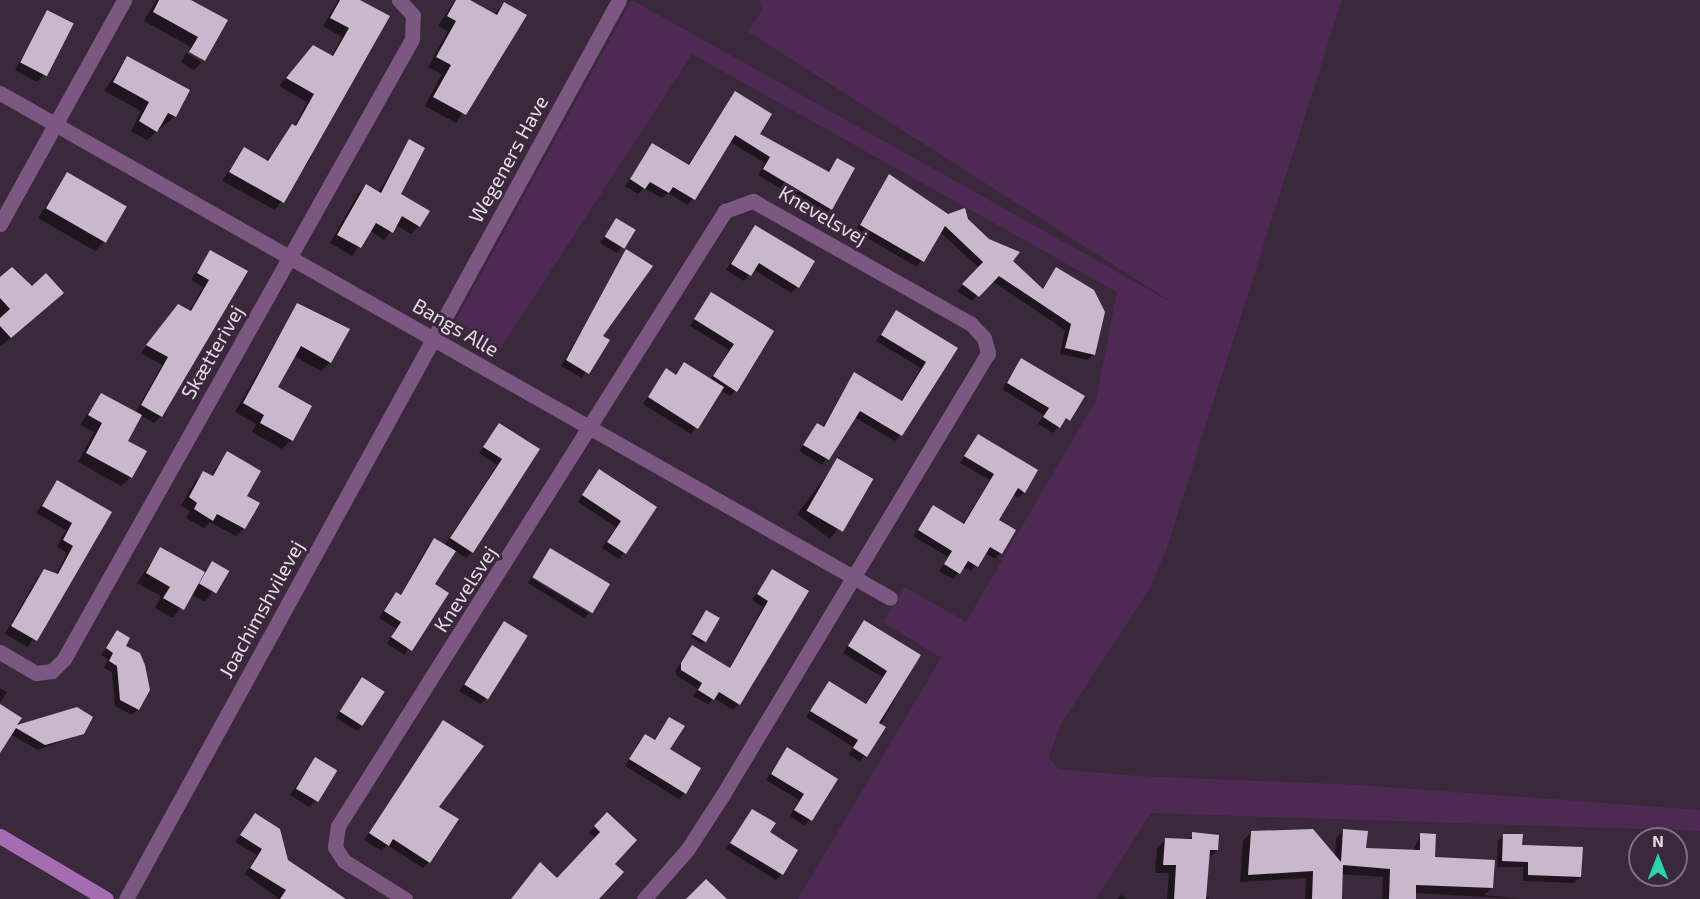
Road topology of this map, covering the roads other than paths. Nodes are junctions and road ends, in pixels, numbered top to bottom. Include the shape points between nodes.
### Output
1 (124, 0) edge
2 (399, 0) edge
3 (619, 0) edge
4 (0, 93) edge
5 (56, 124) junction
6 (0, 224) edge
7 (290, 257) junction
8 (434, 339) junction
9 (591, 428) junction
10 (854, 578) junction
11 (890, 598) dead end
12 (0, 652) edge
13 (0, 836) edge
14 (106, 899) edge
15 (126, 899) edge
16 (405, 899) edge
17 (644, 899) edge

1 - 5 street
2 - 7 street, Skætterivej via 413,15 412,39
3 - 8 street, Wegeners Have
4 - 5 street, Bangs Alle
5 - 6 street
5 - 7 street, Bangs Alle
7 - 8 street, Bangs Alle
7 - 12 street, Skætterivej via 64,659 42,674
8 - 9 street, Bangs Alle
8 - 15 street, Joachimshvilevej
9 - 10 street, Bangs Alle
9 - 10 street, Knevelsvej via 725,211 742,201 762,204 971,324 987,346 986,360
9 - 16 street, Knevelsvej via 338,826 335,847 344,861
10 - 11 street, Bangs Alle
10 - 17 street, Knevelsvej via 687,850
13 - 14 street

